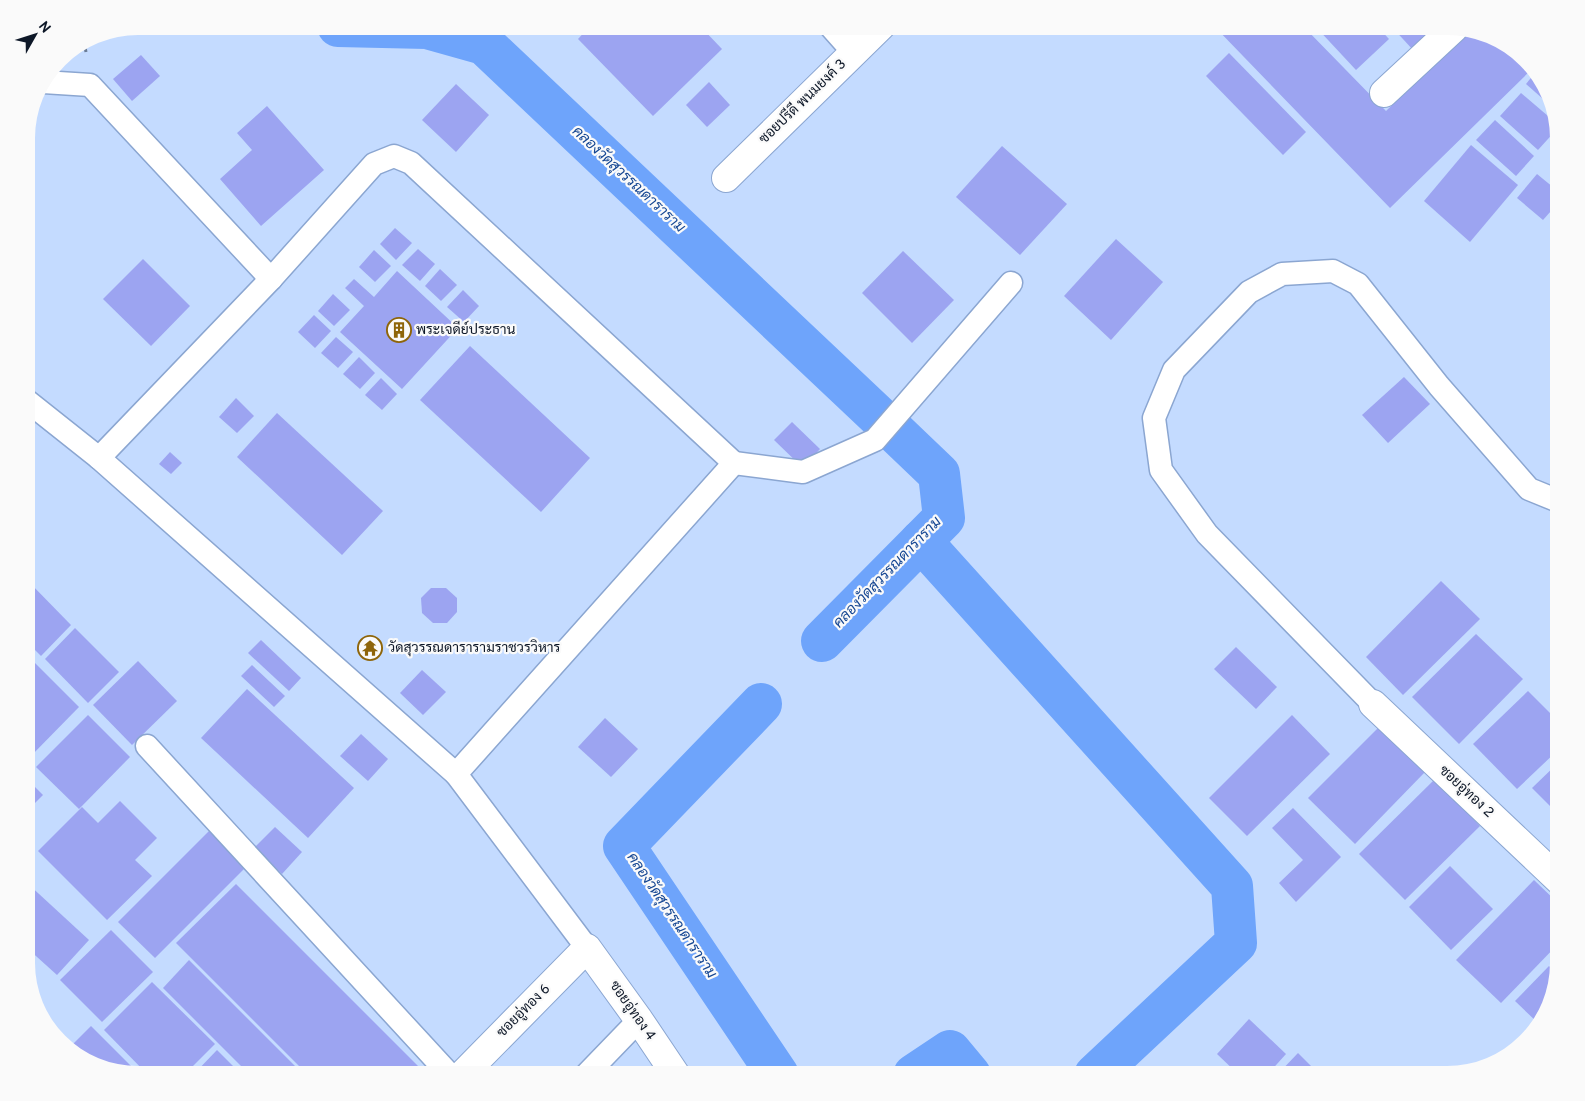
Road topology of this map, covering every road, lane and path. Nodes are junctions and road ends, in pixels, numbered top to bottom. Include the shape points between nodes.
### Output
1 (838, 35) edge
2 (872, 35) edge
3 (1446, 35) edge
4 (854, 53) junction
5 (52, 83) edge
6 (1384, 93) dead end
7 (726, 178) dead end
8 (271, 280) junction
9 (1011, 284) dead end
10 (35, 407) edge
11 (99, 458) junction
12 (734, 463) junction
13 (1550, 497) edge
14 (1373, 704) joint
15 (146, 746) dead end
16 (456, 774) junction
17 (1550, 871) edge
18 (586, 948) junction
19 (639, 1020) junction
20 (442, 1066) edge
21 (471, 1066) edge
22 (595, 1066) edge
23 (670, 1066) edge

1 - 4 lane
2 - 4 street, ซอยปรีดี พนมยงค์ 3
3 - 6 street
4 - 7 street, ซอยปรีดี พนมยงค์ 3
5 - 8 lane via 90,85
8 - 11 lane
8 - 12 lane via 374,164 394,156 411,163
9 - 12 lane via 875,440 803,472
10 - 11 lane
11 - 16 lane
12 - 16 lane
13 - 14 lane via 1530,489 1439,386 1358,284 1333,271 1282,274 1249,292 1174,370 1154,418 1161,470 1207,534
14 - 17 street, ซอยอู่ทอง 2
15 - 20 lane
16 - 18 lane
18 - 19 street, ซอยอู่ทอง 4
18 - 21 street, ซอยอู่ทอง 6
19 - 22 lane
19 - 23 street, ซอยอู่ทอง 4

